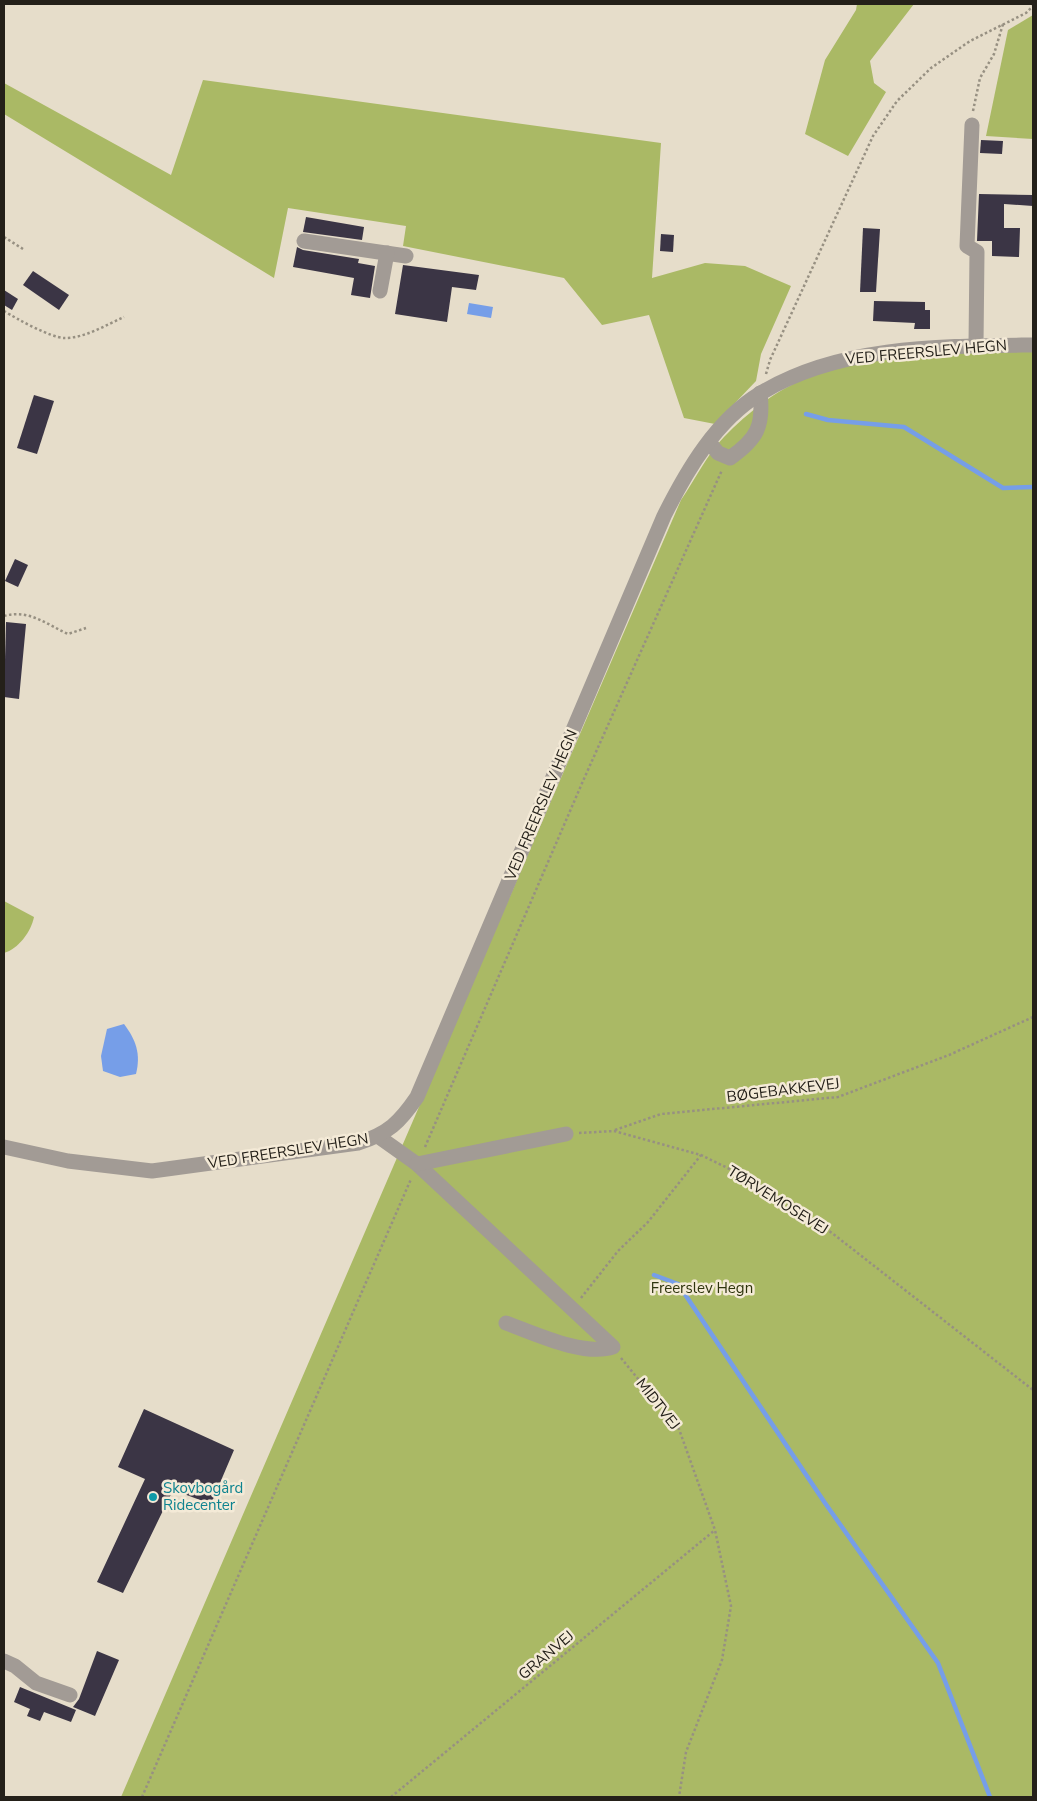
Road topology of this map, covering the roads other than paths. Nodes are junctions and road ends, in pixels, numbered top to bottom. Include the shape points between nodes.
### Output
1 (972, 125) road end
2 (304, 241) dead end
3 (387, 253) junction
4 (406, 256) dead end
5 (380, 291) dead end
6 (1033, 344) edge
7 (976, 345) junction
8 (760, 393) junction
9 (709, 442) junction
10 (566, 1134) road end
11 (379, 1137) junction
12 (4, 1147) edge
13 (417, 1164) junction
14 (506, 1324) dead end
15 (4, 1661) edge
16 (70, 1695) dead end

1 - 7 street via 967,246 977,252
2 - 3 street
3 - 4 street
3 - 5 street
6 - 7 street, VED FREERSLEV HEGN
7 - 8 street, VED FREERSLEV HEGN via 868,354 837,360 811,368
8 - 9 street, VED FREERSLEV HEGN via 727,421
8 - 9 street via 761,423 749,445 730,458 718,453
9 - 11 street, VED FREERSLEV HEGN via 681,482 664,516 417,1097 406,1114
10 - 13 street
11 - 12 street, VED FREERSLEV HEGN via 358,1143 152,1171 68,1161
11 - 13 street
13 - 14 street via 613,1347 603,1351 567,1344
15 - 16 street via 36,1683

